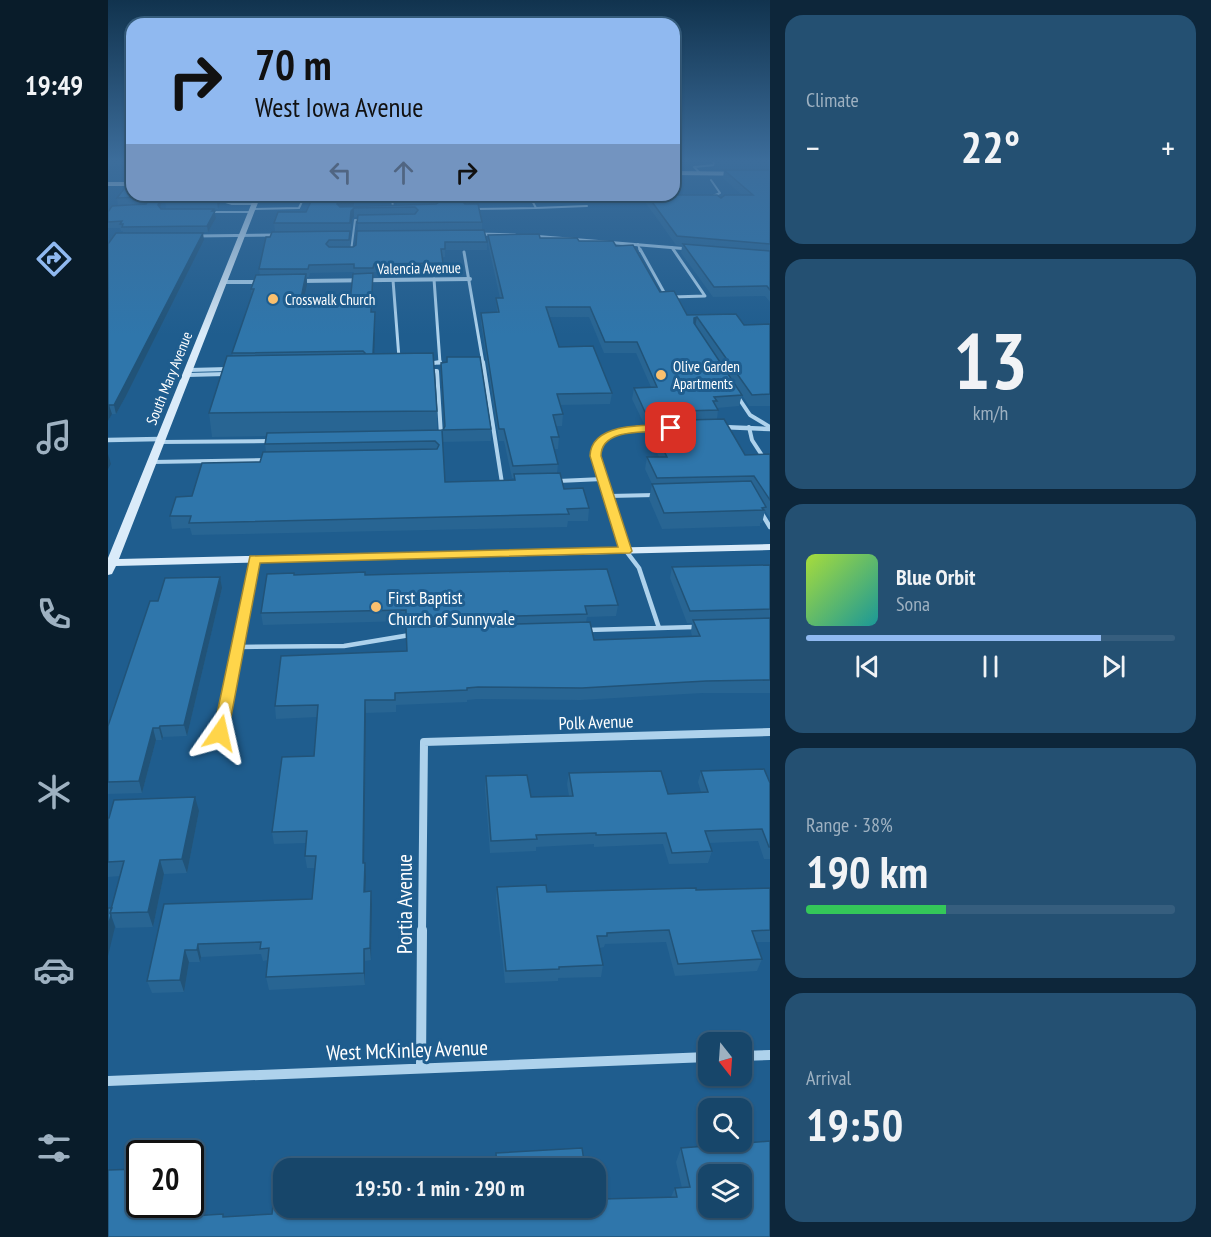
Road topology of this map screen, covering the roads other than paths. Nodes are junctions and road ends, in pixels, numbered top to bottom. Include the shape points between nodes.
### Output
1 (248, 220) edge
2 (365, 220) edge
3 (343, 234) edge
4 (354, 234) junction
5 (476, 234) edge
6 (242, 235) junction
7 (288, 235) edge
8 (192, 236) edge
9 (638, 244) junction
10 (672, 248) junction
11 (694, 249) edge
12 (341, 251) edge
13 (464, 252) edge
14 (434, 279) junction
15 (470, 279) junction
16 (393, 280) junction
17 (299, 281) edge
18 (224, 282) junction
19 (263, 282) edge
20 (420, 364) edge
21 (399, 365) edge
22 (239, 369) edge
23 (426, 371) edge
24 (188, 372) junction
25 (237, 374) edge
26 (738, 396) edge
27 (710, 427) edge
28 (749, 427) junction
29 (665, 428) edge
30 (770, 428) edge
31 (441, 438) edge
32 (108, 440) edge
33 (160, 441) junction
34 (272, 441) edge
35 (764, 459) edge
36 (268, 460) edge
37 (152, 462) junction
38 (603, 479) junction
39 (548, 481) edge
40 (509, 482) edge
41 (658, 495) edge
42 (609, 496) junction
43 (760, 510) edge
44 (770, 527) edge
45 (770, 547) edge
46 (626, 551) junction
47 (254, 559) junction
48 (109, 566) edge
49 (703, 627) edge
50 (659, 628) junction
51 (576, 630) edge
52 (423, 634) edge
53 (237, 647) junction
54 (770, 732) edge
55 (220, 733) dead end
56 (424, 742) joint
57 (770, 1055) edge
58 (752, 1056) edge
59 (698, 1057) edge
60 (421, 1067) junction
61 (108, 1081) edge

1 - 6 main road, South Mary Avenue
2 - 4 lane via 355,220
3 - 4 street
4 - 12 lane via 353,251
5 - 9 street
6 - 7 street
6 - 8 street
6 - 18 main road, South Mary Avenue
9 - 10 street
9 - 10 lane via 666,297 705,296
10 - 11 street
13 - 15 lane
14 - 15 street, Valencia Avenue
14 - 16 street, Valencia Avenue
14 - 20 lane via 440,363
15 - 40 lane via 501,483
16 - 17 street, Valencia Avenue
16 - 21 lane
18 - 19 street
18 - 24 main road, South Mary Avenue
22 - 24 lane
23 - 31 lane via 437,371
24 - 25 lane
24 - 33 main road, South Mary Avenue
26 - 30 lane via 750,415
27 - 28 street
28 - 30 street
28 - 35 lane
29 - 38 street via 631,429 601,439 596,456
32 - 33 street
33 - 34 lane
33 - 37 main road, South Mary Avenue
36 - 37 lane
37 - 48 main road, South Mary Avenue
38 - 39 lane
38 - 42 street
41 - 42 lane
42 - 46 street
43 - 44 lane
45 - 46 main road
46 - 47 main road
46 - 50 lane via 639,568
47 - 48 main road
47 - 53 lane
49 - 50 lane
50 - 51 lane
52 - 53 lane via 344,646
53 - 55 lane
54 - 56 street, Polk Avenue
56 - 60 street, Portia Avenue
57 - 58 street
59 - 60 street, West McKinley Avenue
60 - 61 street, West McKinley Avenue

